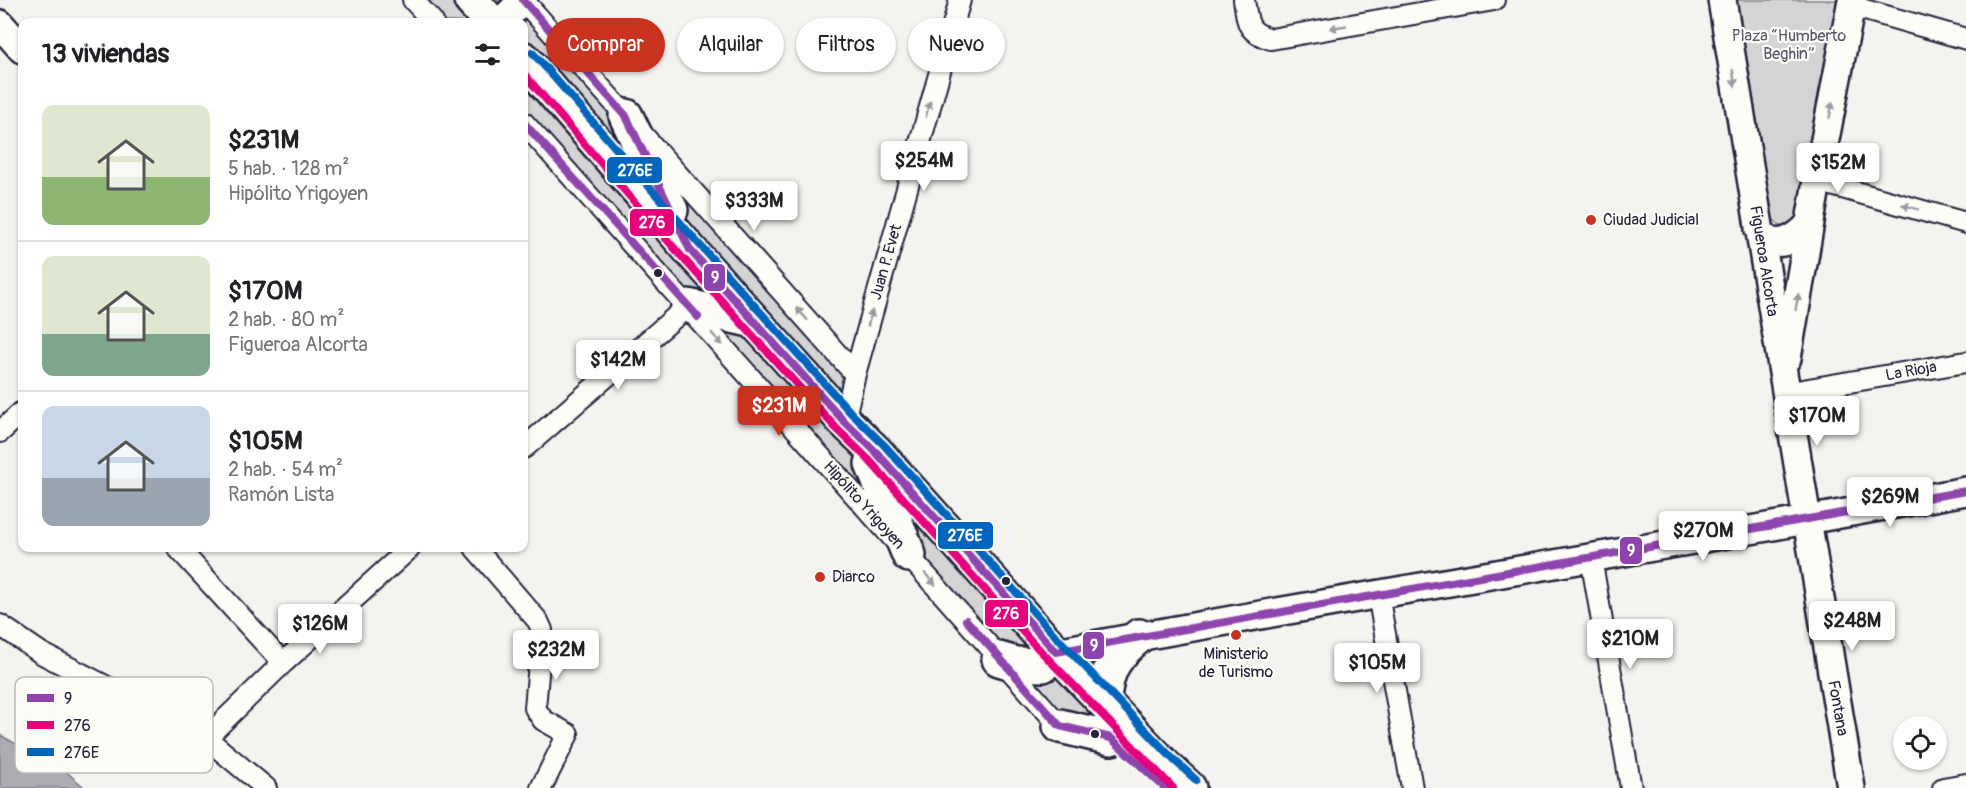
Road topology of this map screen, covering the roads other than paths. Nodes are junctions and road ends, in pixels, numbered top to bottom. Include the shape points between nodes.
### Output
1 (413, 0) edge
2 (523, 0) edge
3 (960, 0) edge
4 (1244, 0) edge
5 (1722, 0) edge
6 (1483, 1) edge
7 (1851, 3) edge
8 (483, 13) edge
9 (429, 18) edge
10 (0, 24) edge
11 (1966, 39) edge
12 (18, 44) edge
13 (528, 64) edge
14 (626, 116) junction
15 (528, 127) edge
16 (1817, 181) junction
17 (1810, 223) junction
18 (1966, 223) edge
19 (1759, 230) junction
20 (690, 250) junction
21 (688, 306) junction
22 (754, 321) junction
23 (1966, 362) edge
24 (855, 374) junction
25 (1784, 387) junction
26 (18, 416) edge
27 (844, 421) junction
28 (0, 432) edge
29 (528, 445) edge
30 (872, 464) junction
31 (1966, 491) edge
32 (1807, 521) junction
33 (182, 552) edge
34 (406, 552) edge
35 (478, 552) edge
36 (909, 555) junction
37 (1591, 558) junction
38 (1378, 594) junction
39 (0, 625) edge
40 (1139, 636) junction
41 (1049, 658) junction
42 (999, 659) junction
43 (283, 663) junction
44 (88, 677) edge
45 (1104, 701) junction
46 (1060, 726) joint
47 (213, 731) edge
48 (1111, 738) junction
49 (213, 744) edge
50 (1966, 784) edge
51 (266, 788) edge
52 (541, 788) edge
53 (1165, 788) edge
54 (1190, 788) edge
55 (1412, 788) edge
56 (1631, 788) edge
57 (1851, 788) edge
58 (1943, 788) edge

1 - 9 street
2 - 8 street
2 - 14 street
24 -> 3 street, Juan P. Evet
6 -> 4 street via 1271,39 1256,35 1248,25
5 -> 19 street, Figueroa Alcorta
7 - 11 street
16 -> 7 street
10 - 12 street
13 - 20 highway
14 - 20 highway
24 -> 14 street
15 - 21 street, Hipólito Yrigoyen
16 - 17 street
18 -> 16 street
17 - 19 street via 1797,236 1777,242 1766,239
25 -> 17 street
19 - 25 street, Figueroa Alcorta
20 - 22 highway
21 - 22 highway
21 - 29 street
21 -> 36 street, Hipólito Yrigoyen
22 - 27 highway
23 - 25 street, La Rioja
24 - 27 street, Juan P. Evet
25 - 32 street, Figueroa Alcorta
26 - 28 street
27 - 30 highway
27 - 41 highway via 876,452
30 - 36 highway
30 - 41 highway
31 - 32 street
32 - 37 street
32 - 57 street, Fontana
33 - 43 street
34 - 43 street
35 - 52 street via 542,630 535,708 543,720 568,734
36 -> 42 street, Hipólito Yrigoyen
37 - 38 street
37 - 56 street
38 - 40 street
38 - 55 street
39 - 44 street
40 - 41 street
40 - 45 highway via 1113,663 1107,675
41 - 42 highway via 1016,664
41 - 45 highway
41 - 48 highway
42 - 46 street, Hipólito Yrigoyen
43 - 47 street
45 - 54 highway
46 - 48 highway
48 - 53 highway
49 - 51 street
50 - 58 street

